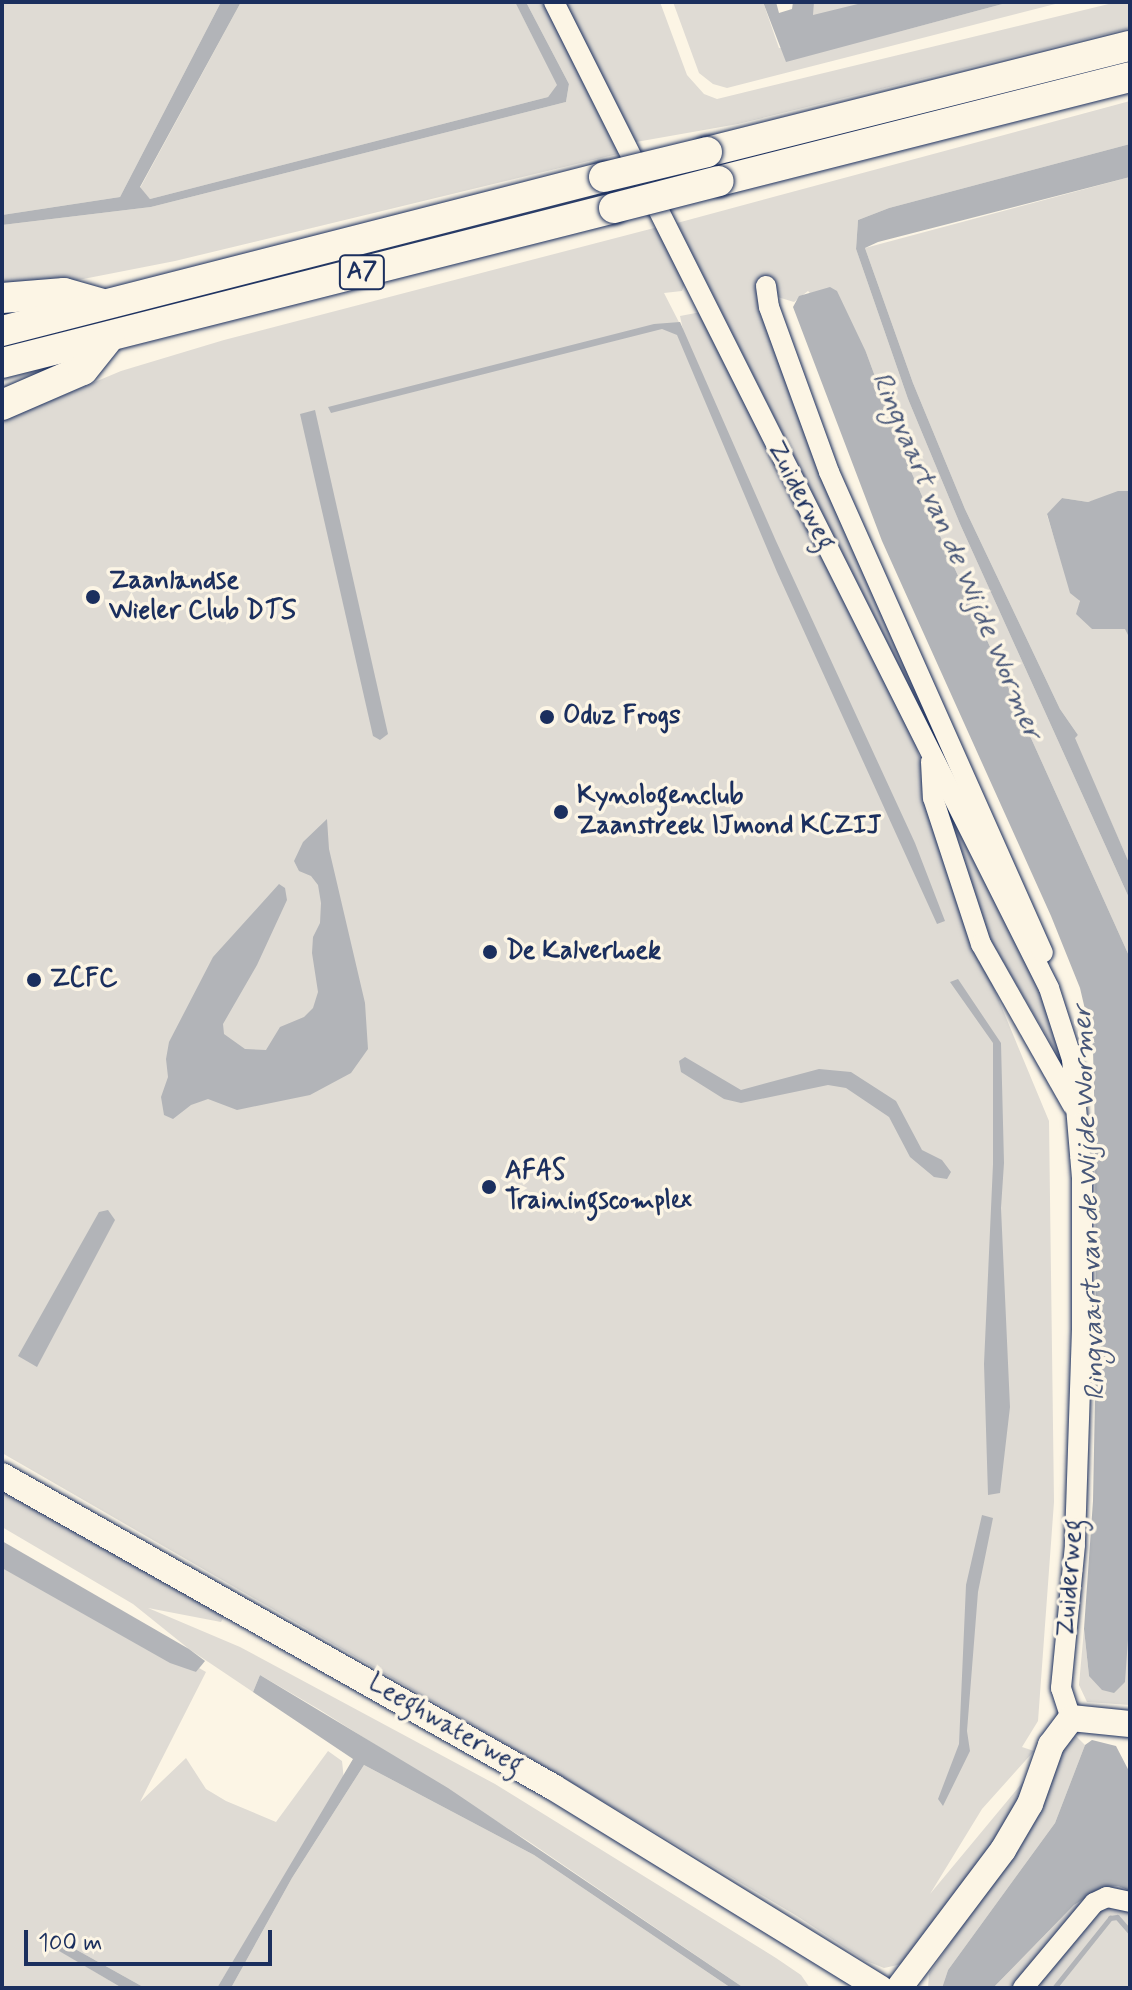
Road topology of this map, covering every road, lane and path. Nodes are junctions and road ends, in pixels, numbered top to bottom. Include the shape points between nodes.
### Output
1 (554, 2) edge
2 (1130, 46) edge
3 (1130, 77) edge
4 (766, 286) dead end
5 (2, 298) edge
6 (105, 305) junction
7 (2, 331) edge
8 (110, 336) junction
9 (2, 363) edge
10 (2, 405) edge
11 (930, 750) junction
12 (1049, 988) junction
13 (1077, 1114) junction
14 (2, 1476) edge
15 (1071, 1718) junction
16 (1130, 1724) edge
17 (1130, 1902) edge
18 (880, 1988) edge
19 (899, 1988) edge
20 (1023, 1988) edge

1 - 11 street, Zuiderweg
2 - 6 highway, A7, bridge
3 - 8 highway, A7, bridge
4 - 12 street, Zuiderweg via 829,472 1042,947
5 - 6 highway via 64,293
6 - 7 highway, A7
8 - 9 highway, A7
8 - 10 highway via 83,370
11 - 12 street, Zuiderweg
11 - 13 street, Zuiderweg via 933,798 981,944
12 - 13 street, Zuiderweg via 1072,1059
13 - 15 street, Zuiderweg via 1082,1329 1075,1545 1061,1688
14 - 18 main road, Leeghwaterweg via 553,1787
15 - 16 main road
15 - 19 main road via 1051,1745 1030,1804 1003,1850
17 - 20 street via 1107,1897 1094,1903

